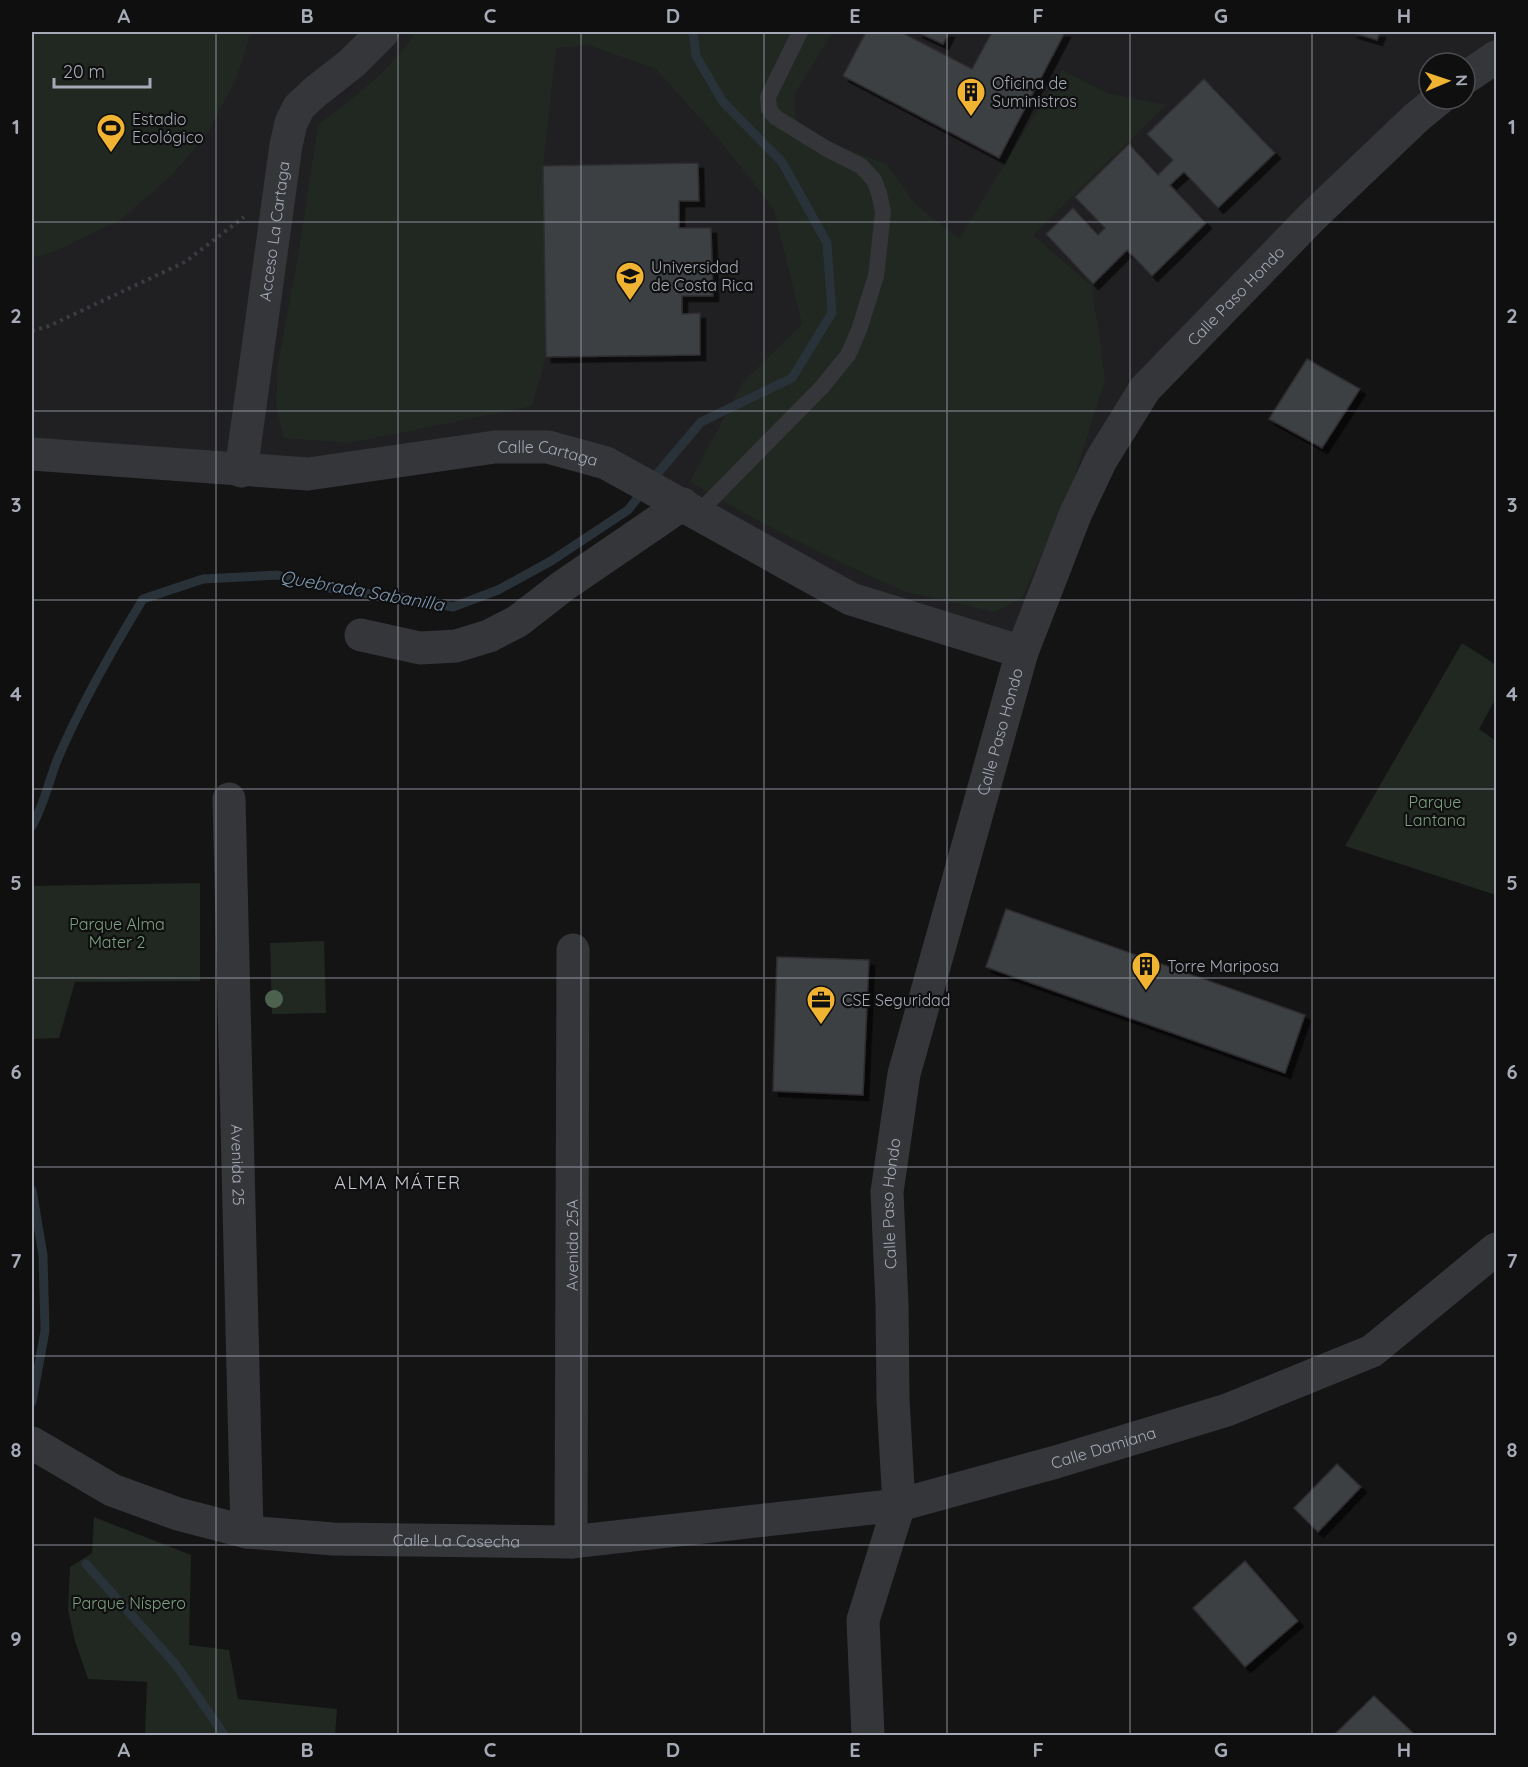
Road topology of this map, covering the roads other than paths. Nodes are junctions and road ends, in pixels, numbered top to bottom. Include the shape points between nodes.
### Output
1 (383, 32) edge
2 (800, 32) edge
3 (1497, 57) edge
4 (1477, 70) edge
5 (1424, 111) edge
6 (32, 454) edge
7 (241, 471) junction
8 (690, 509) junction
9 (362, 636) dead end
10 (1022, 652) junction
11 (230, 799) dead end
12 (573, 950) dead end
13 (1497, 1249) edge
14 (32, 1443) edge
15 (899, 1505) junction
16 (247, 1532) junction
17 (571, 1542) junction
18 (868, 1736) edge

1 - 7 street, Acceso La Cartaga via 299,107 291,123
2 - 8 lane via 768,97 769,109 775,117 827,150 861,166 874,180 883,212 876,276 848,355 822,387
3 - 4 street
5 - 10 street, Calle Paso Hondo via 1313,216 1145,389 1083,496
6 - 7 street, Calle Cartaga
7 - 8 street, Calle Cartaga via 308,474 495,447 548,447 606,463
8 - 9 street via 489,636 456,646 420,648
8 - 10 street, Calle Cartaga via 851,598
10 - 15 street, Calle Paso Hondo via 904,1074 890,1168 887,1191 892,1400
11 - 16 street, Avenida 25
12 - 17 street, Avenida 25A
13 - 15 street, Calle Damiana via 1372,1351 1227,1410
14 - 16 street, Calle La Cosecha via 112,1490 178,1514
15 - 17 street, Calle La Cosecha
15 - 18 street via 863,1620
16 - 17 street, Calle La Cosecha via 333,1539

